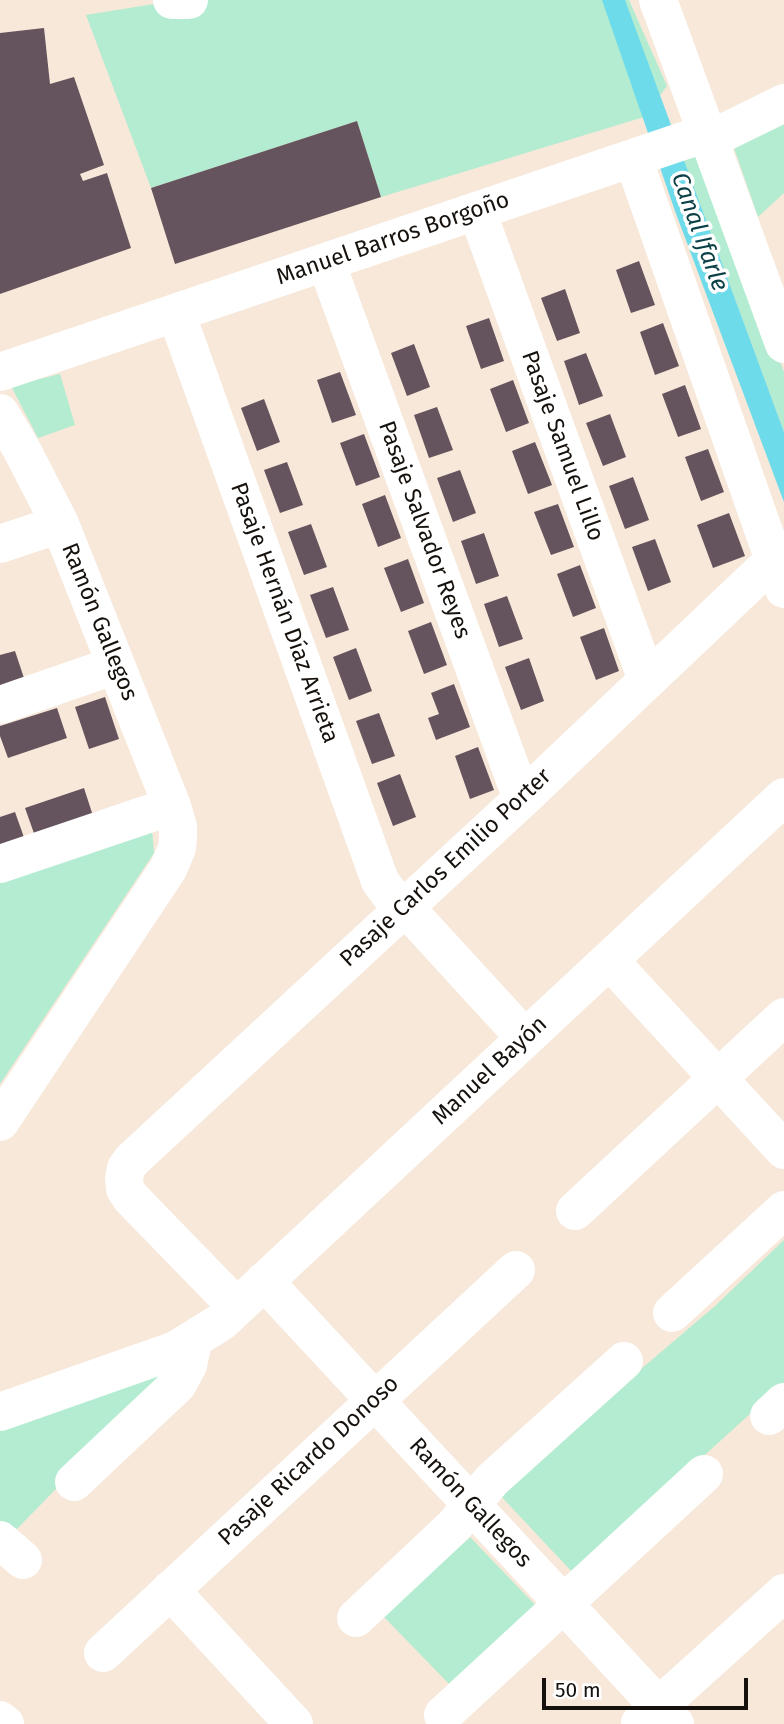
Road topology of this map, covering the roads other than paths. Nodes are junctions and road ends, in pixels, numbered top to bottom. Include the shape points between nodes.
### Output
1 (172, 0) edge
2 (189, 0) edge
3 (658, 0) edge
4 (784, 103) edge
5 (698, 137) junction
6 (641, 155) junction
7 (477, 211) junction
8 (326, 262) junction
9 (176, 313) junction
10 (784, 344) edge
11 (0, 372) edge
12 (0, 413) edge
13 (60, 524) junction
14 (0, 544) edge
15 (779, 574) edge
16 (116, 666) junction
17 (648, 680) junction
18 (0, 705) edge
19 (784, 797) edge
20 (522, 799) junction
21 (175, 822) junction
22 (0, 864) edge
23 (404, 906) junction
24 (609, 960) junction
25 (784, 1017) edge
26 (525, 1038) junction
27 (718, 1079) junction
28 (0, 1122) edge
29 (784, 1150) edge
30 (784, 1210) edge
31 (575, 1211) dead end
32 (516, 1270) dead end
33 (264, 1281) junction
34 (237, 1307) junction
35 (672, 1312) dead end
36 (193, 1342) junction
37 (624, 1361) dead end
38 (375, 1401) junction
39 (0, 1412) edge
40 (704, 1474) dead end
41 (74, 1482) dead end
42 (471, 1504) junction
43 (170, 1590) junction
44 (784, 1593) edge
45 (563, 1604) junction
46 (356, 1618) dead end
47 (103, 1653) dead end
48 (443, 1715) dead end
49 (658, 1718) edge
50 (0, 1720) edge
51 (5, 1724) edge
52 (294, 1724) edge

1 - 2 street
3 - 5 street
4 - 5 street, Manuel Barros Borgoño via 737,127
5 - 6 street, Manuel Barros Borgoño
5 - 10 street
6 - 7 street, Manuel Barros Borgoño
6 - 15 street
7 - 8 street, Manuel Barros Borgoño
7 - 17 street, Pasaje Samuel Lillo
8 - 9 street, Manuel Barros Borgoño
8 - 20 street, Pasaje Salvador Reyes
9 - 11 street, Manuel Barros Borgoño
9 - 23 street, Pasaje Hernán Díaz Arrieta via 380,881
12 - 13 street, Ramón Gallegos
13 - 14 street
13 - 16 street, Ramón Gallegos
15 - 17 street, Pasaje Carlos Emilio Porter
16 - 18 street
16 - 21 street, Ramón Gallegos
17 - 20 street, Pasaje Carlos Emilio Porter
19 - 24 street, Manuel Bayón
20 - 23 street, Pasaje Carlos Emilio Porter
21 - 22 street
21 - 28 street via 177,848 168,869
23 - 26 street, Pasaje Hernán Díaz Arrieta
23 - 34 street, Pasaje Carlos Emilio Porter via 126,1168 125,1189 131,1198
24 - 26 street, Manuel Bayón
24 - 27 street
25 - 27 street
26 - 33 street, Manuel Bayón
27 - 29 street
27 - 31 street
30 - 35 street
32 - 38 street, Pasaje Ricardo Donoso
33 - 34 street, Manuel Bayón
33 - 38 street, Ramón Gallegos
34 - 36 street, Manuel Bayón
36 - 39 street, Manuel Bayón
36 - 41 street via 177,1385
37 - 42 street
38 - 42 street, Ramón Gallegos
38 - 43 street, Pasaje Ricardo Donoso
40 - 45 street
42 - 45 street, Ramón Gallegos
42 - 46 street via 454,1526
43 - 47 street, Pasaje Ricardo Donoso
43 - 52 street
44 - 49 street
45 - 48 street
45 - 49 street, Ramón Gallegos
50 - 51 street

